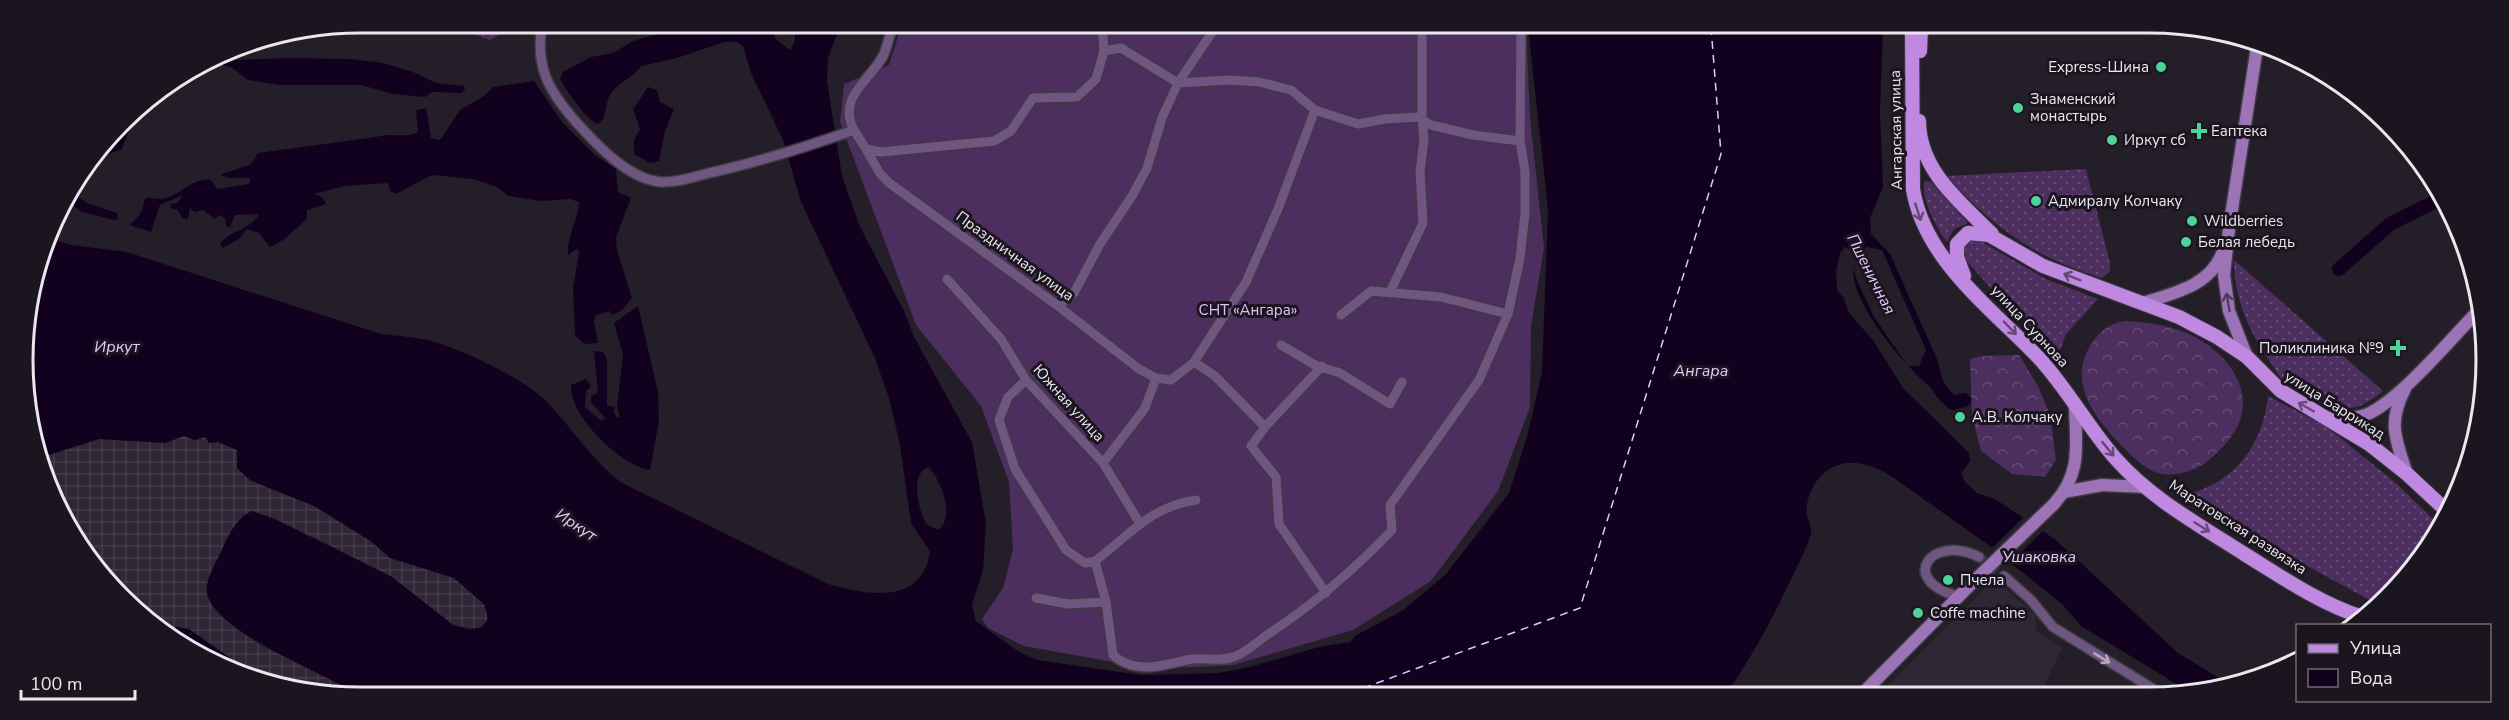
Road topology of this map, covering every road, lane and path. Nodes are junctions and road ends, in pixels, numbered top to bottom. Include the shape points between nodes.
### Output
1 (541, 33) edge
2 (890, 33) edge
3 (1103, 33) edge
4 (1212, 33) edge
5 (1422, 33) edge
6 (1521, 33) edge
7 (1912, 33) edge
8 (1921, 33) edge
9 (1104, 51) junction
10 (2256, 51) edge
11 (1178, 83) junction
12 (1315, 110) junction
13 (1422, 119) junction
14 (850, 132) junction
15 (1520, 141) junction
16 (866, 149) junction
17 (2229, 230) junction
18 (1998, 240) junction
19 (948, 279) dead end
20 (1969, 286) junction
21 (1390, 292) junction
22 (2143, 303) junction
23 (1058, 306) junction
24 (1508, 314) junction
25 (1341, 315) dead end
26 (2473, 316) edge
27 (1281, 345) dead end
28 (2247, 357) junction
29 (1194, 362) junction
30 (1322, 366) junction
31 (1156, 378) junction
32 (1026, 380) junction
33 (2409, 381) junction
34 (1402, 382) dead end
35 (2064, 390) joint
36 (2075, 407) junction
37 (2329, 418) junction
38 (1265, 427) junction
39 (1102, 463) junction
40 (2407, 474) junction
41 (2146, 487) junction
42 (2064, 492) junction
43 (1196, 500) dead end
44 (2441, 506) edge
45 (1139, 522) junction
46 (1979, 557) tunnel mouth
47 (1095, 561) junction
48 (2004, 576) tunnel mouth
49 (1326, 592) junction
50 (1958, 596) junction
51 (1036, 598) dead end
52 (1106, 602) junction
53 (2354, 614) edge
54 (1869, 687) edge
55 (2150, 687) edge

1 - 14 street via 539,56 553,94 586,133 627,170 659,182 774,158
2 - 14 street via 878,64 849,103
3 - 9 street
4 - 11 street
5 - 13 street
6 - 15 street
7 -> 20 main road, Ангарская улица via 1911,162 1915,203 1933,244
8 - 18 main road, Ангарская улица via 1919,127 1925,155 1947,189
9 - 11 street via 1121,48
9 - 16 street via 1096,79 1077,97 1033,98 1011,131 993,141 897,152
10 - 17 main road
11 - 12 street via 1259,82 1291,90
11 - 23 street via 1162,118 1147,168 1074,293
12 - 13 street via 1358,124
12 - 29 street via 1246,282
13 - 15 street via 1431,125 1473,135
13 - 21 street via 1423,223
14 - 16 street, Праздничная улица
15 - 24 street via 1525,213
16 - 23 street, Праздничная улица via 888,182
17 - 22 main road via 2212,271 2182,291
28 -> 17 main road via 2229,312 2226,291
18 - 20 main road via 1975,232 1958,241 1957,257
22 -> 18 main road via 2043,266
19 - 32 street, Южная улица via 1001,339
20 -> 35 main road, улица Сурнова
21 - 24 street via 1441,297
21 - 25 street via 1371,291
22 - 28 main road via 2202,328
23 - 31 street, Праздничная улица
24 - 49 street via 1479,380 1390,505 1392,530
26 - 33 main road
27 - 30 street
37 -> 28 main road, улица Баррикад via 2281,391
29 - 31 street via 1171,380
29 - 38 street via 1215,376
30 - 34 street via 1390,404
30 - 38 street
31 - 39 street via 1145,408
32 - 39 street, Южная улица
32 - 47 street via 1008,397 999,420 1015,469 1066,550 1085,563
33 - 37 main road via 2368,414
33 - 40 main road via 2394,418 2394,433
35 - 36 main road, Маратовская развязка
36 -> 41 main road, Маратовская развязка via 2116,459
36 - 42 main road via 2076,459
37 - 40 main road, улица Баррикад
38 - 49 street via 1251,446 1275,477 1279,524
39 - 45 street, Южная улица
40 - 44 main road, улица Баррикад
41 - 42 main road via 2102,485
41 -> 53 main road, Маратовская развязка via 2181,514 2291,582
42 - 50 main road, bridge
43 - 45 street via 1176,503
45 - 47 street via 1126,538
46 - 50 street via 1946,551 1928,559 1925,569 1930,581 1940,591
47 - 52 street
48 -> 55 street via 2053,627
49 - 52 street via 1236,656 1148,667 1129,666 1113,655
50 - 54 main road
51 - 52 street via 1068,604

